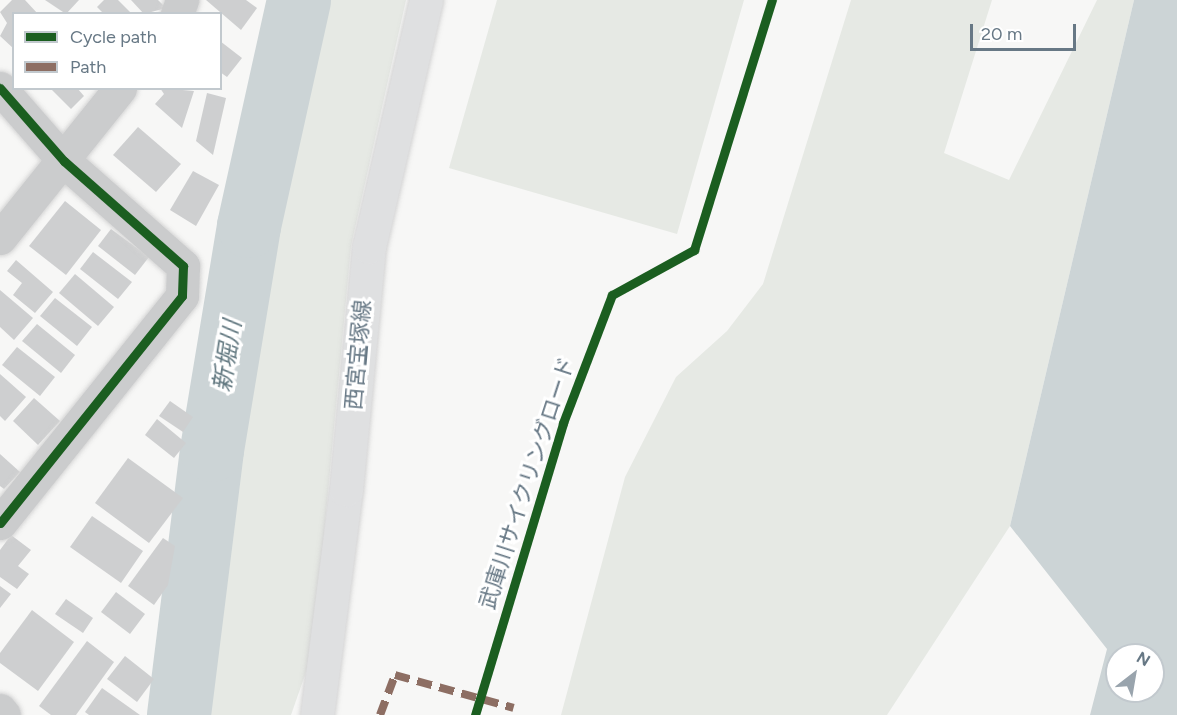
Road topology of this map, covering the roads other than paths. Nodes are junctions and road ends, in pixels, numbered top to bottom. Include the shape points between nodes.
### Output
1 (426, 0) edge
2 (0, 88) edge
3 (118, 90) edge
4 (64, 161) junction
5 (0, 238) edge
6 (0, 523) edge
7 (0, 710) edge
8 (4, 715) edge
9 (316, 715) edge

1 - 9 main road, 西宮宝塚線 via 369,247 346,489
2 - 4 street
3 - 4 street
4 - 5 street
4 - 6 street via 183,266 182,296
7 - 8 street

